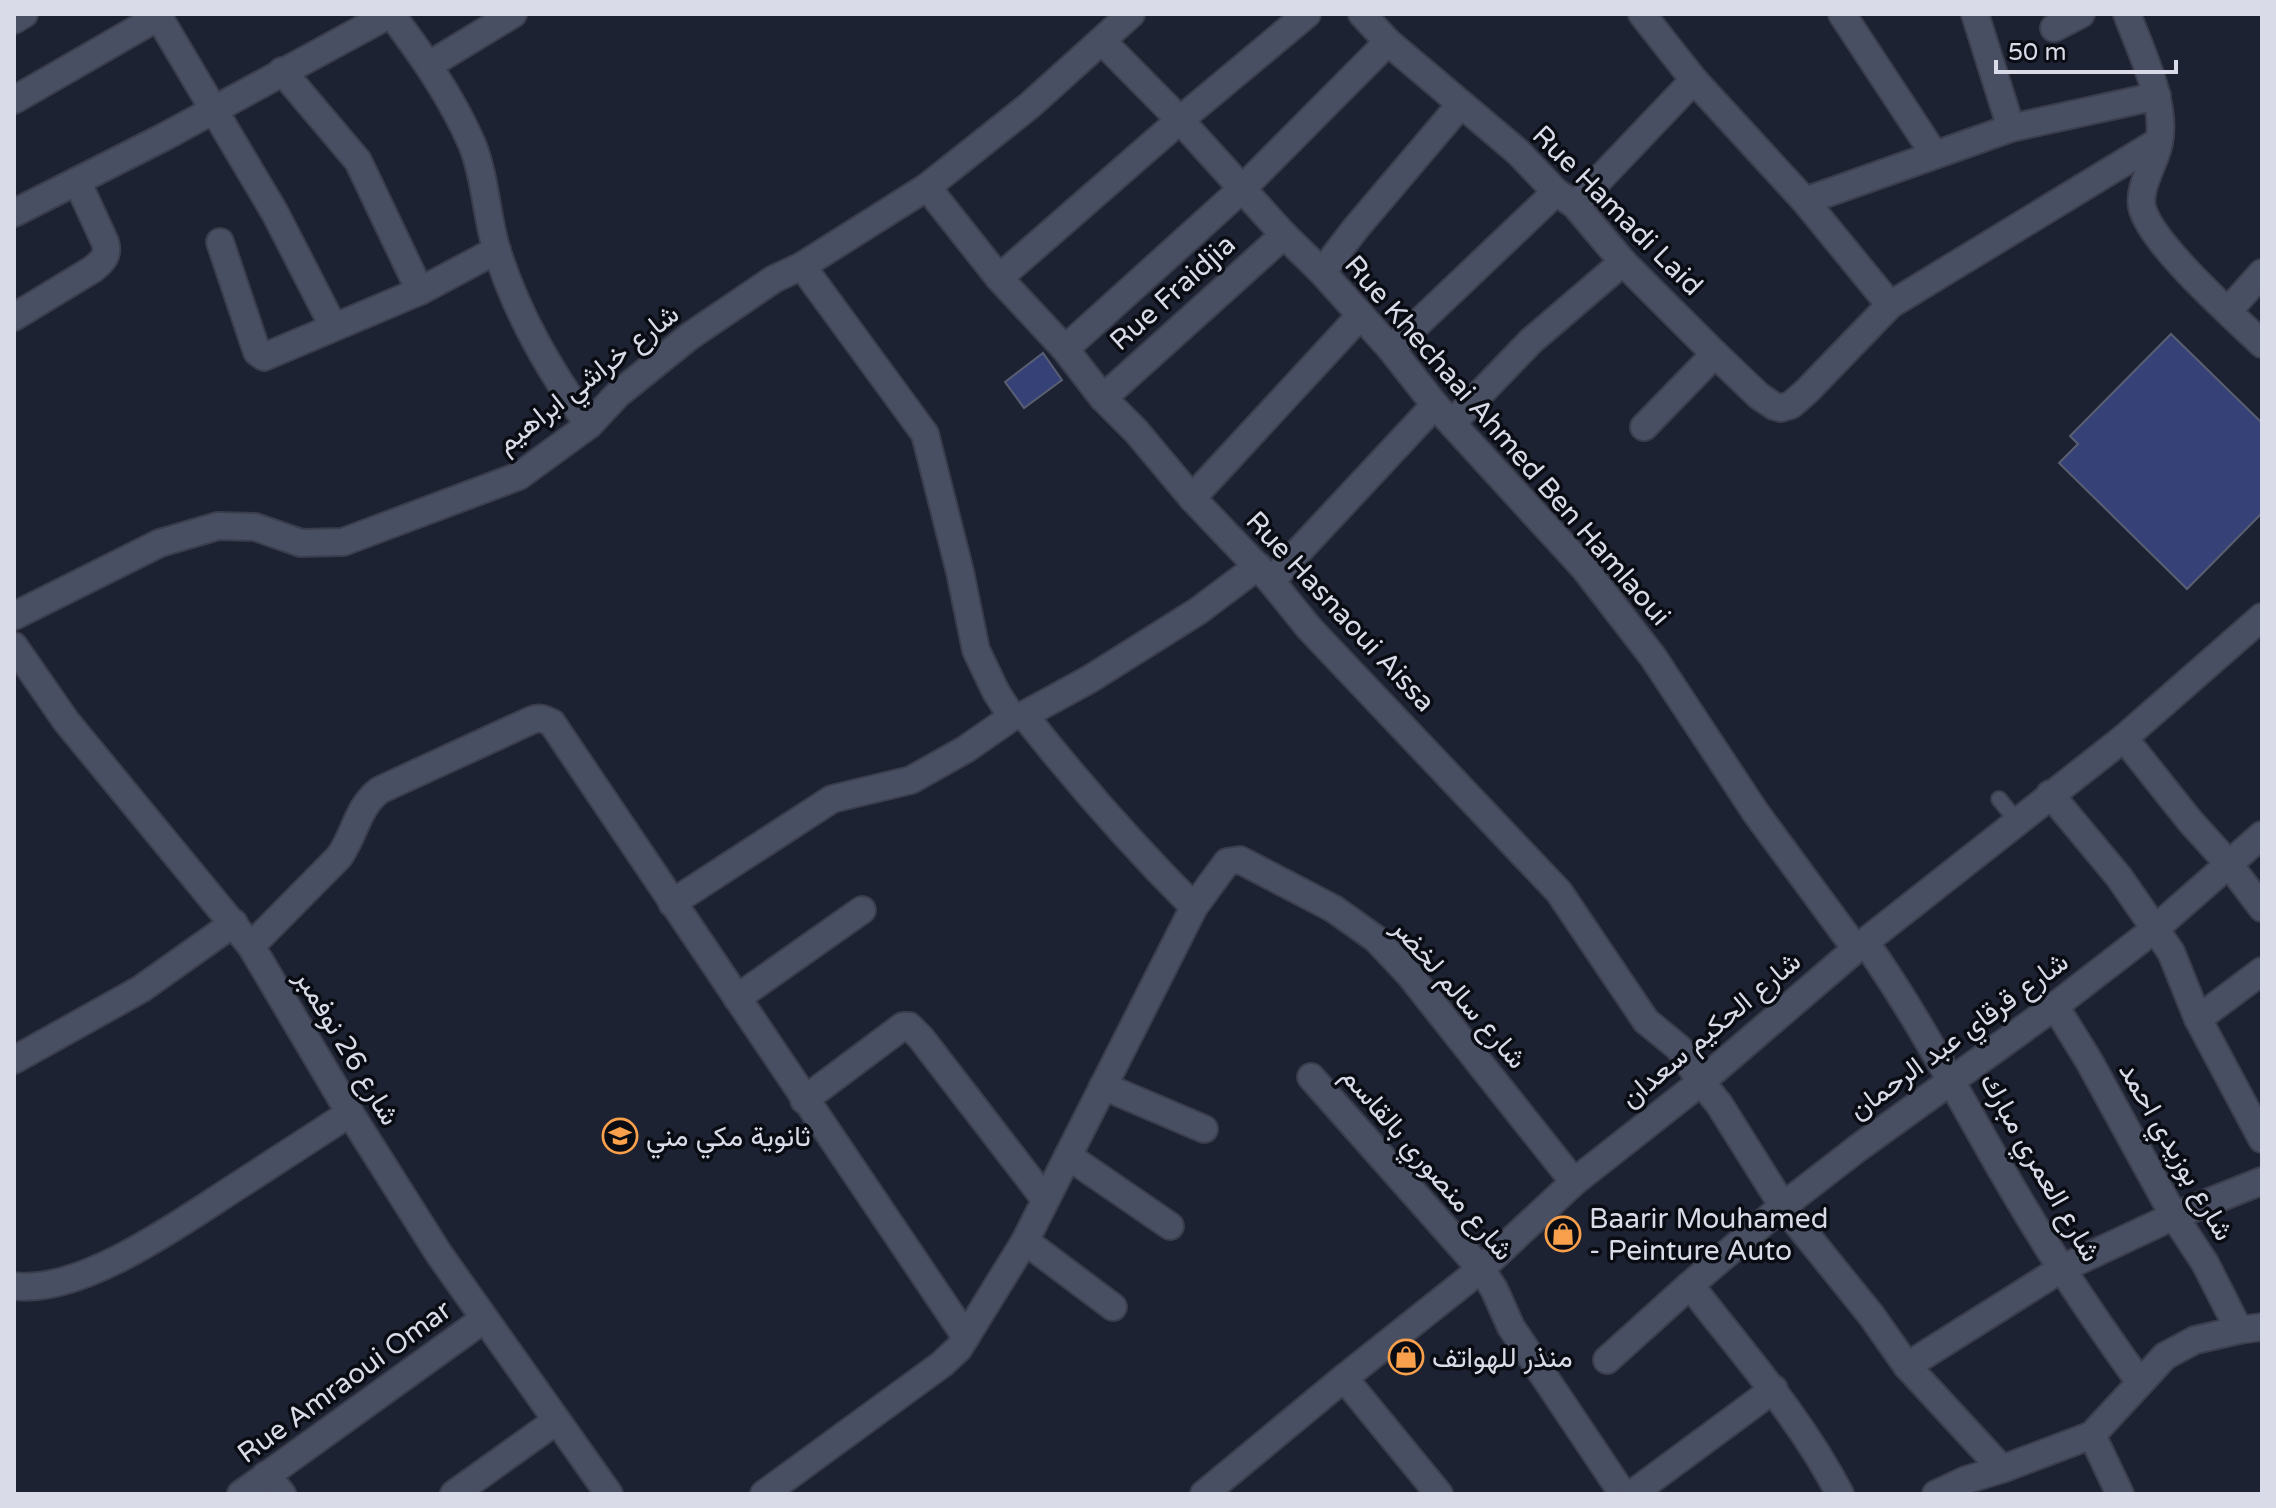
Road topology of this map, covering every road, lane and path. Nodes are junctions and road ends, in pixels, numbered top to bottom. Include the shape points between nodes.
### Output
1 (24, 14) edge
2 (390, 14) edge
3 (513, 14) edge
4 (1131, 14) edge
5 (1307, 14) edge
6 (1362, 14) edge
7 (1642, 14) edge
8 (1842, 14) edge
9 (1975, 14) edge
10 (2081, 14) edge
11 (2127, 14) edge
12 (158, 15) edge
13 (14, 20) edge
14 (351, 22) edge
15 (2054, 28) dead end
16 (1103, 42) junction
17 (1388, 42) junction
18 (429, 65) junction
19 (282, 71) junction
20 (1694, 80) junction
21 (2157, 96) junction
22 (14, 100) edge
23 (1461, 104) junction
24 (214, 109) junction
25 (1180, 120) junction
26 (2011, 128) junction
27 (2159, 141) junction
28 (1934, 154) junction
29 (77, 181) junction
30 (927, 187) junction
31 (1243, 188) junction
32 (1566, 199) junction
33 (1805, 201) junction
34 (14, 213) edge
35 (1284, 235) junction
36 (220, 242) dead end
37 (497, 250) junction
38 (1623, 262) junction
39 (802, 266) junction
40 (1322, 272) junction
41 (2262, 273) edge
42 (999, 278) junction
43 (420, 291) junction
44 (1890, 305) junction
45 (2228, 311) junction
46 (1360, 316) junction
47 (14, 317) edge
48 (333, 326) junction
49 (2262, 344) edge
50 (1391, 349) junction
51 (1715, 354) junction
52 (1073, 367) junction
53 (1103, 398) junction
54 (1444, 414) junction
55 (589, 425) junction
56 (1644, 427) dead end
57 (1192, 498) junction
58 (1264, 573) junction
59 (14, 616) edge
60 (2262, 617) edge
61 (14, 646) edge
62 (1018, 716) junction
63 (2124, 738) junction
64 (2050, 794) junction
65 (1999, 799) dead end
66 (2017, 821) junction
67 (2262, 835) edge
68 (2228, 863) junction
69 (672, 903) junction
70 (1194, 907) junction
71 (2262, 908) edge
72 (862, 910) dead end
73 (234, 923) junction
74 (2156, 928) junction
75 (1860, 945) junction
76 (251, 946) junction
77 (2262, 971) edge
78 (737, 998) junction
79 (2055, 1006) junction
80 (2198, 1019) junction
81 (14, 1060) edge
82 (1311, 1077) dead end
83 (1952, 1080) junction
84 (1701, 1082) junction
85 (1103, 1086) junction
86 (804, 1100) junction
87 (2255, 1111) edge
88 (350, 1113) junction
89 (1204, 1129) dead end
90 (2262, 1139) edge
91 (1068, 1156) junction
92 (2262, 1181) edge
93 (1574, 1182) junction
94 (1045, 1199) junction
95 (1783, 1206) junction
96 (2174, 1216) junction
97 (1170, 1226) dead end
98 (1025, 1241) junction
99 (1481, 1269) junction
100 (2061, 1269) junction
101 (1690, 1285) junction
102 (14, 1286) edge
103 (1113, 1307) dead end
104 (484, 1319) junction
105 (2251, 1328) edge
106 (966, 1337) junction
107 (1607, 1360) dead end
108 (1907, 1366) junction
109 (1344, 1378) junction
110 (2139, 1381) junction
111 (1774, 1389) junction
112 (556, 1421) junction
113 (2092, 1435) junction
114 (2002, 1469) junction
115 (274, 1484) edge
116 (241, 1494) edge
117 (454, 1494) edge
118 (609, 1494) edge
119 (764, 1494) edge
120 (1204, 1494) edge
121 (1439, 1494) edge
122 (1623, 1494) edge
123 (1632, 1494) edge
124 (1840, 1494) edge
125 (1936, 1494) edge
126 (2120, 1494) edge

1 - 13 street
2 - 14 street
2 - 18 street
3 - 18 street
4 - 16 street, شارع خراشي ابراهيم
5 - 25 street
6 - 17 street, Rue Hamadi Laid
7 - 20 street
8 - 28 street
9 - 26 street
10 - 15 street
11 - 21 street
12 - 22 street
12 - 24 street
14 - 19 street
16 - 25 street, Rue Khechaai Ahmed Ben Hamlaoui
16 - 30 street, شارع خراشي ابراهيم
17 - 23 street, Rue Hamadi Laid
17 - 31 street
18 - 37 street via 473,147
19 - 24 street
19 - 43 street via 358,161
20 - 32 street
20 - 33 street
21 - 26 street
21 - 27 street
23 - 32 street, Rue Hamadi Laid
23 - 40 street
24 - 29 street
24 - 48 street
25 - 31 street, Rue Khechaai Ahmed Ben Hamlaoui
25 - 42 street
26 - 28 street
27 - 44 street
27 - 45 street via 2141,201 2143,212 2159,240
28 - 33 street
29 - 34 street
29 - 47 street via 108,249 105,259
30 - 39 street, شارع خراشي ابراهيم
30 - 42 street, Rue Hasnaoui Aissa
31 - 35 street, Rue Khechaai Ahmed Ben Hamlaoui
31 - 52 street
32 - 38 street, Rue Hamadi Laid
32 - 50 street
33 - 44 street
35 - 40 street, Rue Khechaai Ahmed Ben Hamlaoui
35 - 53 street, Rue Fraidjia
36 - 48 street via 260,355
37 - 43 street
37 - 55 street via 546,362
38 - 51 street, Rue Hamadi Laid
38 - 54 street
39 - 55 street, شارع خراشي ابراهيم via 690,336 618,394
39 - 62 street via 925,434 976,650 996,692
40 - 46 street, Rue Khechaai Ahmed Ben Hamlaoui
41 - 45 street
42 - 52 street, Rue Hasnaoui Aissa
43 - 48 street
44 - 51 street, Rue Hamadi Laid via 1807,391 1781,408 1759,396
45 - 49 street
46 - 50 street, Rue Khechaai Ahmed Ben Hamlaoui
46 - 57 street
50 - 54 street, Rue Khechaai Ahmed Ben Hamlaoui
51 - 56 street
52 - 53 street, Rue Hasnaoui Aissa
53 - 57 street, Rue Hasnaoui Aissa
54 - 58 street
54 - 75 street, Rue Khechaai Ahmed Ben Hamlaoui via 1585,569 1653,657 1756,813
55 - 59 street, شارع خراشي ابراهيم via 519,476 371,533 343,542 301,543 255,527 218,526 160,543
57 - 58 street, Rue Hasnaoui Aissa
58 - 62 street via 1090,679
58 - 84 street, Rue Hasnaoui Aissa via 1309,628 1559,892 1646,1021 1679,1048
60 - 63 street, شارع الحكيم سعدان
61 - 73 street, شارع 26 نوفمبر via 66,721
62 - 69 street via 911,780 832,799
62 - 70 street
63 - 64 street, شارع الحكيم سعدان
63 - 68 street
64 - 66 street, شارع الحكيم سعدان
64 - 74 street
65 - 66 lane
66 - 75 street, شارع الحكيم سعدان
67 - 68 street, شارع قرقاي عبد الرحمان
68 - 71 street
68 - 74 street, شارع قرقاي عبد الرحمان
69 - 76 street via 552,723 539,717 369,798 339,857
69 - 78 street
70 - 85 street
70 - 93 street, شارع سالم لخضر via 1227,862 1240,860 1321,902 1376,939
72 - 78 street
73 - 76 street, شارع 26 نوفمبر
73 - 81 street via 141,989
74 - 79 street, شارع قرقاي عبد الرحمان
74 - 80 street
75 - 83 street, شارع العمري مبارك via 1922,1027
75 - 84 street, شارع الحكيم سعدان
76 - 88 street, شارع 26 نوفمبر
77 - 80 street
78 - 86 street
79 - 83 street, شارع قرقاي عبد الرحمان
79 - 96 street, شارع بوزيدي احمد
80 - 87 street
82 - 99 street, شارع منصوري بالقاسم
83 - 95 street, شارع قرقاي عبد الرحمان
83 - 100 street, شارع العمري مبارك
84 - 93 street, شارع الحكيم سعدان
84 - 95 street, Rue Hasnaoui Aissa
85 - 89 street
85 - 91 street
86 - 94 street via 909,1026
86 - 106 street
87 - 90 street
88 - 102 street via 106,1265 42,1286
88 - 104 street, شارع 26 نوفمبر
91 - 94 street
91 - 97 street
92 - 96 street
93 - 99 street, شارع الحكيم سعدان
94 - 98 street
95 - 101 street, شارع قرقاي عبد الرحمان
95 - 108 street, Rue Hasnaoui Aissa
96 - 100 street
96 - 105 street, شارع بوزيدي احمد
98 - 103 street
98 - 106 street
99 - 109 street, شارع الحكيم سعدان
99 - 122 street, شارع منصوري بالقاسم via 1511,1327
100 - 108 street
100 - 110 street, شارع العمري مبارك
101 - 107 street, شارع قرقاي عبد الرحمان
101 - 111 street
104 - 112 street, شارع 26 نوفمبر
104 - 115 street, Rue Amraoui Omar
105 - 110 street via 2195,1340 2165,1356
106 - 119 street via 942,1364
108 - 114 street, Rue Hasnaoui Aissa
109 - 120 street, شارع الحكيم سعدان
109 - 121 street
110 - 113 street
111 - 123 street
111 - 124 street
112 - 117 street
112 - 118 street, شارع 26 نوفمبر
113 - 114 street
113 - 126 street
114 - 125 street
115 - 116 street, Rue Amraoui Omar

